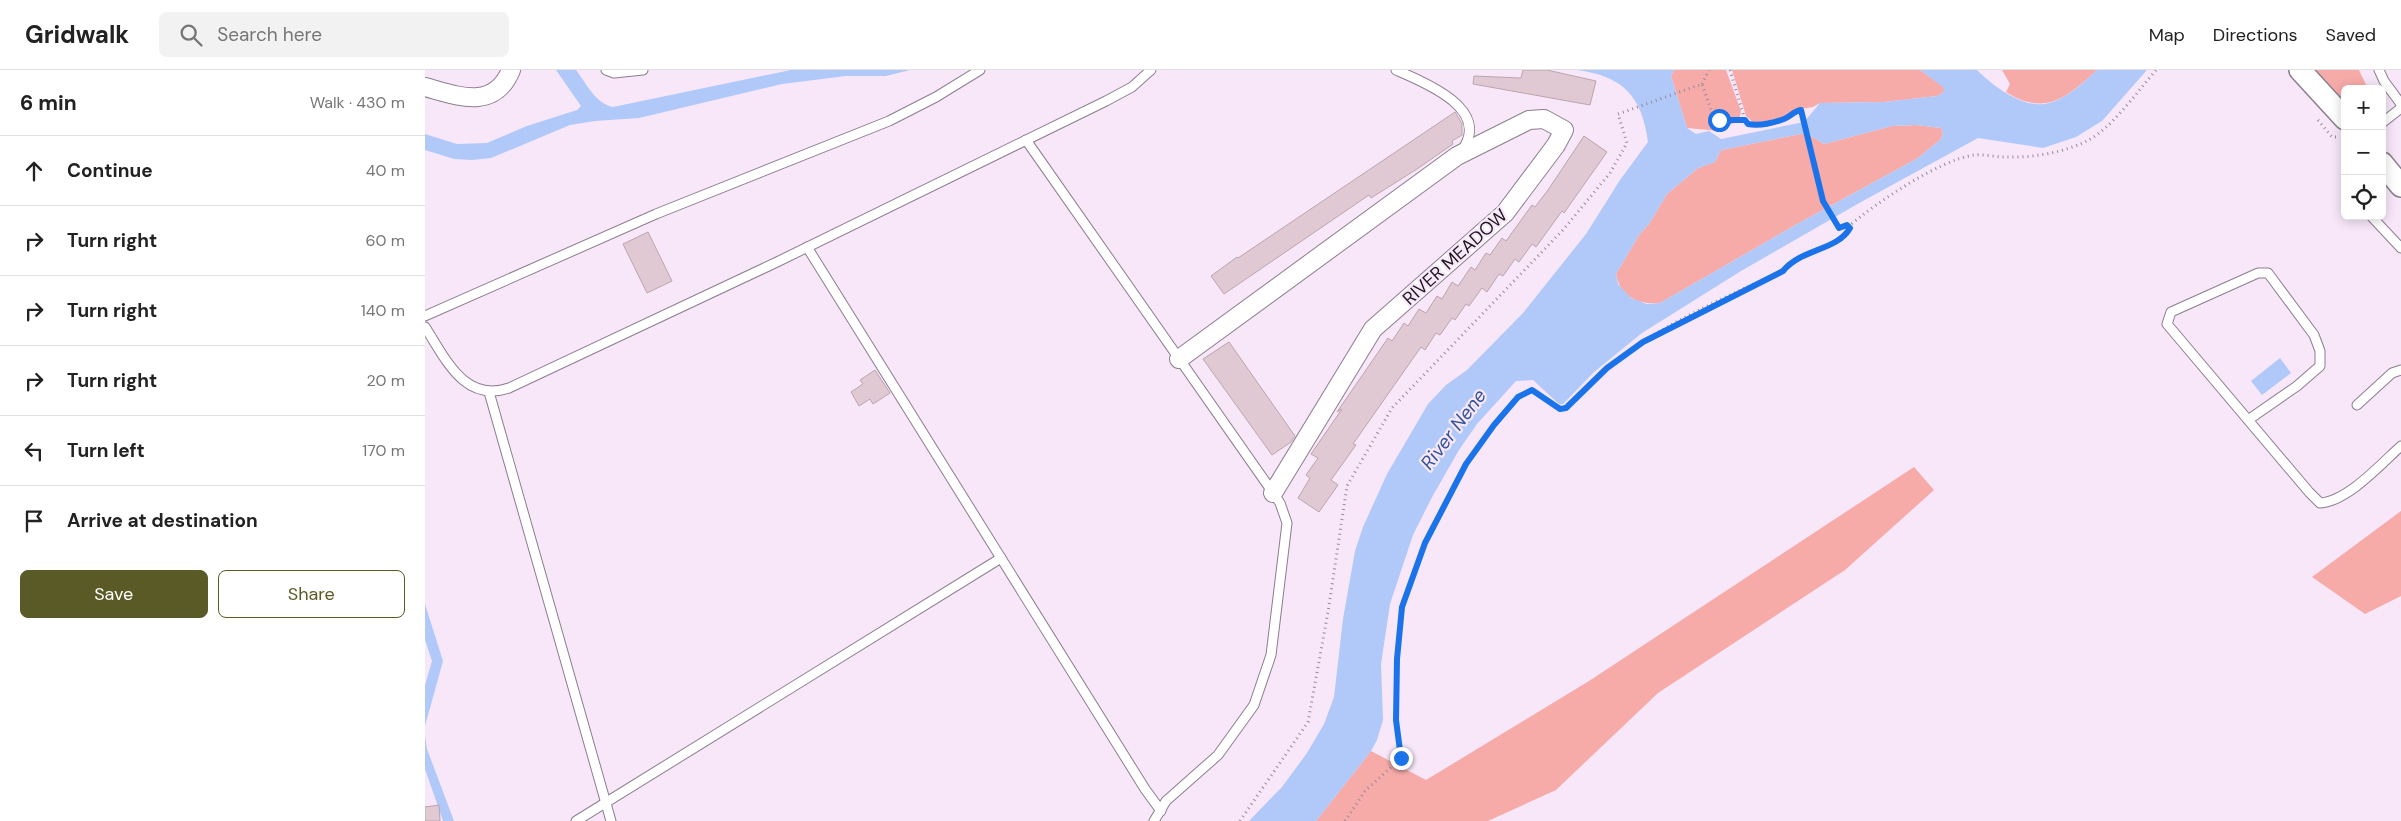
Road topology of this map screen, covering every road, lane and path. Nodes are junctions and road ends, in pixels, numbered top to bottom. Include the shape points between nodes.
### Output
1 (511, 70) edge
2 (606, 70) edge
3 (643, 70) edge
4 (980, 70) edge
5 (1151, 70) edge
6 (1396, 70) edge
7 (1709, 70) edge
8 (1730, 70) edge
9 (2156, 70) edge
10 (2300, 70) edge
11 (2379, 70) edge
12 (1702, 84) junction
13 (425, 87) edge
14 (2401, 106) edge
15 (2341, 115) edge
16 (2386, 119) edge
17 (1745, 120) junction
18 (1026, 140) junction
19 (1457, 156) junction
20 (2386, 168) edge
21 (2401, 186) edge
22 (2375, 220) edge
23 (1849, 226) junction
24 (807, 247) junction
25 (2401, 248) edge
26 (425, 316) edge
27 (425, 328) edge
28 (1179, 359) junction
29 (2401, 370) edge
30 (489, 392) junction
31 (2357, 405) dead end
32 (2248, 420) junction
33 (2401, 446) edge
34 (1273, 493) junction
35 (1001, 558) junction
36 (605, 802) junction
37 (1161, 810) junction
38 (576, 821) edge
39 (611, 821) edge
40 (1155, 821) edge
41 (1240, 821) edge
42 (1345, 821) edge

1 - 13 street via 506,82 485,97 462,97
2 - 3 lane via 628,73
4 - 26 lane via 889,121 657,214
5 - 18 lane via 1132,87
6 - 19 lane via 1441,91 1463,112 1468,121 1469,140
7 - 12 path
8 - 17 path
9 - 23 path via 2108,125 2087,141 2040,156 2006,158 1975,155 1954,160 1926,174
10 - 15 street
11 - 14 lane
12 - 17 path via 1713,115 1719,120
12 - 41 path via 1618,114 1627,143 1610,173 1563,230 1392,408 1347,486 1308,722
14 - 16 lane
17 - 23 path via 1755,125 1785,119 1799,110 1803,114 1823,201 1839,228
18 - 24 lane
18 - 28 lane
19 - 28 street, RIVER MEADOW
19 - 34 street, RIVER MEADOW via 1529,120 1544,119 1564,130 1505,213 1373,330
20 - 21 street
22 - 25 lane
23 - 42 path via 1848,232 1827,247 1804,254 1783,271 1643,342 1607,368 1566,408 1560,409 1532,390 1527,391 1494,425 1466,464 1425,543 1402,607 1396,720 1401,758 1365,791
24 - 30 lane via 509,388
24 - 35 lane
27 - 30 lane via 459,377
28 - 34 lane
29 - 31 lane
30 - 36 lane
32 - 32 lane via 2167,324 2171,312 2259,273 2268,273 2315,335 2321,351 2320,366
32 - 33 lane via 2320,503 2333,500 2356,486
34 - 37 lane via 1287,523 1271,655 1261,690 1244,721 1218,755 1166,801
35 - 36 lane
35 - 37 lane
36 - 38 lane
36 - 39 lane
37 - 40 lane

